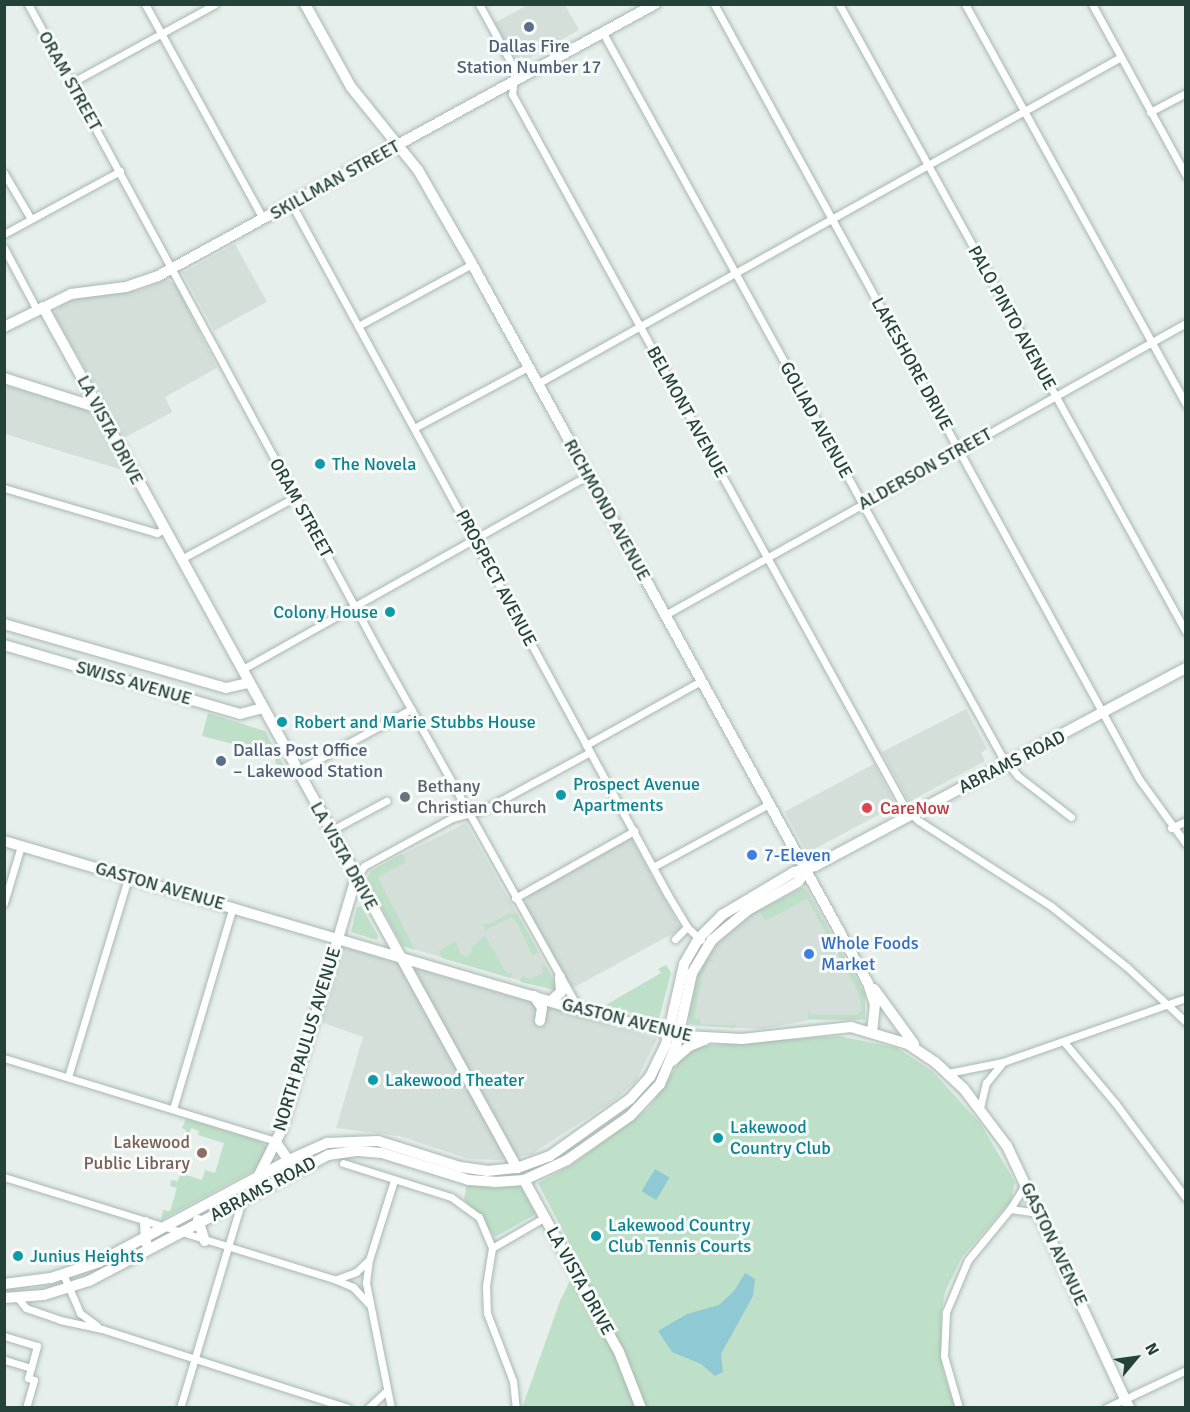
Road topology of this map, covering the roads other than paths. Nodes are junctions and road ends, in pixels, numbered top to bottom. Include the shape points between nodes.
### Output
1 (28, 4) edge
2 (145, 4) edge
3 (215, 4) edge
4 (305, 4) edge
5 (479, 4) edge
6 (714, 4) edge
7 (839, 4) edge
8 (965, 4) edge
9 (1092, 4) edge
10 (651, 5) edge
11 (603, 33) junction
12 (161, 34) junction
13 (1121, 57) junction
14 (514, 81) junction
15 (71, 82) junction
16 (1185, 93) edge
17 (1024, 111) junction
18 (1150, 112) junction
19 (399, 145) junction
20 (927, 165) junction
21 (120, 171) junction
22 (4, 173) edge
23 (1185, 176) edge
24 (291, 203) junction
25 (831, 218) junction
26 (31, 219) junction
27 (263, 219) junction
28 (4, 234) edge
29 (4, 248) edge
30 (472, 264) junction
31 (173, 268) junction
32 (735, 272) junction
33 (40, 309) junction
34 (1185, 323) edge
35 (358, 326) junction
36 (639, 326) junction
37 (4, 327) edge
38 (1151, 342) junction
39 (528, 366) junction
40 (4, 378) edge
41 (83, 380) junction
42 (537, 384) junction
43 (63, 396) junction
44 (1055, 396) junction
45 (1185, 405) edge
46 (98, 408) junction
47 (414, 428) junction
48 (959, 450) junction
49 (588, 475) junction
50 (4, 488) edge
51 (295, 497) junction
52 (862, 504) junction
53 (164, 529) junction
54 (475, 538) junction
55 (767, 557) junction
56 (181, 559) junction
57 (355, 607) junction
58 (665, 615) junction
59 (4, 624) edge
60 (1185, 632) edge
61 (65, 642) junction
62 (4, 645) edge
63 (59, 661) junction
64 (1185, 668) edge
65 (241, 670) junction
66 (701, 681) junction
67 (248, 682) junction
68 (262, 708) junction
69 (411, 709) junction
70 (1104, 714) junction
71 (588, 748) junction
72 (1007, 763) junction
73 (297, 771) junction
74 (386, 801) dead end
75 (769, 804) junction
76 (468, 813) junction
77 (911, 815) junction
78 (1071, 818) dead end
79 (1185, 821) edge
80 (1171, 828) junction
81 (330, 831) junction
82 (634, 831) junction
83 (4, 841) edge
84 (1185, 844) edge
85 (21, 846) junction
86 (653, 867) junction
87 (806, 871) junction
88 (128, 878) junction
89 (356, 878) junction
90 (515, 898) junction
91 (4, 903) edge
92 (233, 907) junction
93 (687, 927) junction
94 (338, 939) junction
95 (675, 939) dead end
96 (703, 942) junction
97 (399, 955) junction
98 (560, 977) junction
99 (868, 983) junction
100 (534, 996) junction
101 (1185, 998) edge
102 (551, 1001) junction
103 (1167, 1004) junction
104 (579, 1010) junction
105 (540, 1021) dead end
106 (1185, 1022) edge
107 (872, 1031) junction
108 (673, 1033) junction
109 (708, 1038) junction
110 (1064, 1042) junction
111 (923, 1053) junction
112 (4, 1058) edge
113 (1003, 1062) junction
114 (670, 1064) junction
115 (948, 1073) junction
116 (68, 1077) junction
117 (980, 1108) junction
118 (173, 1109) junction
119 (606, 1117) junction
120 (613, 1129) junction
121 (275, 1141) junction
122 (378, 1141) junction
123 (289, 1160) junction
124 (314, 1160) junction
125 (343, 1163) dead end
126 (517, 1168) junction
127 (294, 1170) junction
128 (259, 1176) junction
129 (4, 1177) edge
130 (393, 1180) junction
131 (524, 1180) junction
132 (1026, 1183) junction
133 (1185, 1198) edge
134 (242, 1200) junction
135 (201, 1208) junction
136 (1010, 1209) junction
137 (1040, 1214) junction
138 (545, 1217) junction
139 (145, 1222) junction
140 (198, 1224) junction
141 (164, 1228) junction
142 (181, 1233) junction
143 (146, 1238) junction
144 (205, 1241) junction
145 (227, 1247) junction
146 (492, 1248) junction
147 (147, 1253) junction
148 (369, 1260) junction
149 (63, 1274) junction
150 (334, 1279) junction
151 (4, 1284) edge
152 (66, 1289) junction
153 (17, 1297) junction
154 (4, 1299) edge
155 (369, 1305) junction
156 (102, 1329) junction
157 (4, 1336) edge
158 (194, 1358) junction
159 (4, 1360) edge
160 (31, 1368) junction
161 (1185, 1370) edge
162 (386, 1391) junction
163 (1127, 1403) edge
164 (514, 1405) edge
165 (26, 1407) edge
166 (180, 1407) edge
167 (349, 1407) edge
168 (368, 1407) edge
169 (391, 1407) edge
170 (641, 1407) edge
171 (959, 1407) edge
172 (1106, 1407) edge

1 - 15 street, ORAM STREET
2 - 12 street
3 - 12 street
4 - 19 street, RICHMOND AVENUE via 360,102
5 - 14 street, BELMONT AVENUE via 515,70
6 - 25 street, LAKESHORE DRIVE
7 - 20 street, PALO PINTO AVENUE
8 - 17 street
9 - 13 street
10 - 11 street, SKILLMAN STREET
11 - 14 street, SKILLMAN STREET
11 - 32 street, GOLIAD AVENUE
12 - 15 street
12 - 27 street
13 - 17 street
13 - 18 street
14 - 19 street, SKILLMAN STREET
14 - 36 street, BELMONT AVENUE via 512,94
15 - 21 street, ORAM STREET
16 - 18 street
17 - 20 street
17 - 38 street
18 - 23 street
19 - 24 street, SKILLMAN STREET
19 - 30 street, RICHMOND AVENUE via 430,189
20 - 25 street
20 - 44 street, PALO PINTO AVENUE
21 - 26 street
21 - 31 street, ORAM STREET
22 - 26 street
24 - 27 street, SKILLMAN STREET
24 - 35 street, PROSPECT AVENUE
25 - 32 street
25 - 48 street, LAKESHORE DRIVE
26 - 28 street
27 - 31 street, SKILLMAN STREET
29 - 33 street, LA VISTA DRIVE
30 - 35 street
30 - 39 street, RICHMOND AVENUE
31 - 33 street, SKILLMAN STREET via 146,282 85,291
31 - 51 street, ORAM STREET
32 - 36 street
32 - 52 street, GOLIAD AVENUE
33 - 37 street, SKILLMAN STREET
33 - 41 street, LA VISTA DRIVE
34 - 38 street, ALDERSON STREET
35 - 47 street, PROSPECT AVENUE
36 - 42 street
36 - 55 street, BELMONT AVENUE
38 - 44 street, ALDERSON STREET
38 - 45 street
39 - 42 street, RICHMOND AVENUE
39 - 47 street
40 - 43 street
41 - 43 street via 80,392
41 - 46 street, LA VISTA DRIVE
42 - 49 street, RICHMOND AVENUE
43 - 46 street
44 - 48 street, ALDERSON STREET
44 - 60 street, PALO PINTO AVENUE
46 - 53 street, LA VISTA DRIVE
47 - 54 street, PROSPECT AVENUE
48 - 52 street, ALDERSON STREET
48 - 70 street, LAKESHORE DRIVE
49 - 54 street
49 - 58 street, RICHMOND AVENUE
50 - 53 street via 158,533
51 - 56 street
51 - 57 street, ORAM STREET
52 - 55 street, ALDERSON STREET
52 - 72 street, GOLIAD AVENUE
53 - 56 street, LA VISTA DRIVE
54 - 57 street
54 - 71 street, PROSPECT AVENUE
55 - 58 street, ALDERSON STREET
55 - 77 street, BELMONT AVENUE
56 - 65 street, LA VISTA DRIVE
57 - 65 street
57 - 69 street, ORAM STREET
58 - 66 street, RICHMOND AVENUE
59 - 61 street, SWISS AVENUE
61 - 63 street
61 - 67 street, SWISS AVENUE via 226,688
62 - 63 street, SWISS AVENUE
63 - 68 street, SWISS AVENUE via 240,714
64 - 70 street, ABRAMS ROAD
65 - 67 street, LA VISTA DRIVE
66 - 71 street
66 - 75 street, RICHMOND AVENUE
67 - 68 street, LA VISTA DRIVE
68 - 73 street, LA VISTA DRIVE
69 - 73 street
69 - 76 street, ORAM STREET
70 - 72 street, ABRAMS ROAD
70 - 80 street, LAKESHORE DRIVE
71 - 76 street via 485,808
71 - 82 street, PROSPECT AVENUE
72 - 77 street, ABRAMS ROAD
72 - 78 street, GOLIAD AVENUE
73 - 81 street, LA VISTA DRIVE
74 - 81 street
75 - 86 street
75 - 87 street, RICHMOND AVENUE
76 - 89 street via 364,866
76 - 90 street, ORAM STREET
77 - 87 street, ABRAMS ROAD
77 - 103 street via 1051,906
79 - 80 street
80 - 84 street, LAKESHORE DRIVE
81 - 89 street, LA VISTA DRIVE
82 - 86 street, PROSPECT AVENUE
82 - 90 street
83 - 85 street, GASTON AVENUE
85 - 88 street, GASTON AVENUE
85 - 91 street
86 - 93 street, PROSPECT AVENUE
87 - 96 street, ABRAMS ROAD via 794,872 731,908
87 - 99 street, RICHMOND AVENUE
88 - 92 street, GASTON AVENUE
88 - 116 street
89 - 94 street
89 - 97 street, LA VISTA DRIVE
90 - 98 street, ORAM STREET
92 - 94 street, GASTON AVENUE
92 - 118 street
93 - 95 street
93 - 96 street, PROSPECT AVENUE
94 - 97 street, GASTON AVENUE
94 - 121 street, NORTH PAULUS AVENUE
96 - 108 street, ABRAMS ROAD via 680,974
97 - 100 street, GASTON AVENUE
97 - 126 street, LA VISTA DRIVE
98 - 102 street via 561,992
98 - 104 street, ORAM STREET
99 - 107 street, RICHMOND AVENUE via 875,1004
99 - 111 street via 902,1032
100 - 102 street, GASTON AVENUE
100 - 105 street via 542,1008
101 - 103 street
102 - 104 street, GASTON AVENUE
103 - 106 street
103 - 110 street
104 - 108 street, GASTON AVENUE
107 - 109 street, GASTON AVENUE via 821,1028 776,1036
107 - 111 street, GASTON AVENUE
108 - 109 street, GASTON AVENUE
108 - 114 street, ABRAMS ROAD
108 - 119 street, ABRAMS ROAD via 650,1077 635,1095
109 - 114 street via 689,1047
110 - 113 street
110 - 133 street via 1116,1104
111 - 115 street, GASTON AVENUE
112 - 116 street
113 - 115 street
113 - 117 street via 986,1083
114 - 120 street, ABRAMS ROAD via 649,1099
115 - 117 street, GASTON AVENUE
116 - 118 street
117 - 132 street, GASTON AVENUE
118 - 121 street
119 - 120 street
119 - 126 street, ABRAMS ROAD via 550,1156
120 - 131 street, ABRAMS ROAD via 567,1160
121 - 123 street, NORTH PAULUS AVENUE
121 - 128 street
122 - 123 street, ABRAMS ROAD via 340,1140
122 - 124 street via 330,1149
122 - 126 street, ABRAMS ROAD via 476,1170
123 - 127 street, NORTH PAULUS AVENUE
123 - 128 street, ABRAMS ROAD
124 - 127 street, ABRAMS ROAD
124 - 131 street, ABRAMS ROAD via 348,1151 370,1151 470,1180
125 - 130 street
126 - 131 street, LA VISTA DRIVE
127 - 134 street, ABRAMS ROAD
128 - 135 street, ABRAMS ROAD
129 - 139 street
130 - 146 street via 465,1203 483,1222
130 - 148 street
131 - 138 street, LA VISTA DRIVE
132 - 136 street
132 - 137 street, GASTON AVENUE
134 - 140 street, ABRAMS ROAD
134 - 145 street
135 - 140 street
135 - 141 street, ABRAMS ROAD
136 - 137 street via 1024,1208
136 - 171 street via 968,1260 946,1312 944,1356
137 - 163 street, GASTON AVENUE
138 - 146 street
138 - 170 street, LA VISTA DRIVE via 620,1352
139 - 141 street
139 - 143 street
140 - 142 street, ABRAMS ROAD
140 - 144 street
141 - 142 street
141 - 143 street, ABRAMS ROAD
142 - 144 street
142 - 147 street, ABRAMS ROAD
143 - 147 street
143 - 149 street, ABRAMS ROAD via 99,1262
144 - 145 street
145 - 150 street
145 - 158 street
146 - 164 street via 486,1286 487,1313
147 - 152 street, ABRAMS ROAD
148 - 150 street via 356,1272
148 - 155 street
149 - 151 street, ABRAMS ROAD
149 - 152 street
150 - 155 street via 353,1287
152 - 153 street, ABRAMS ROAD
152 - 156 street via 80,1313
153 - 154 street, ABRAMS ROAD
153 - 156 street via 26,1308
155 - 162 street
156 - 158 street
157 - 160 street via 37,1346
158 - 166 street
158 - 167 street
159 - 160 street
160 - 165 street via 28,1377 34,1380
161 - 163 street
162 - 168 street
162 - 169 street
163 - 172 street

